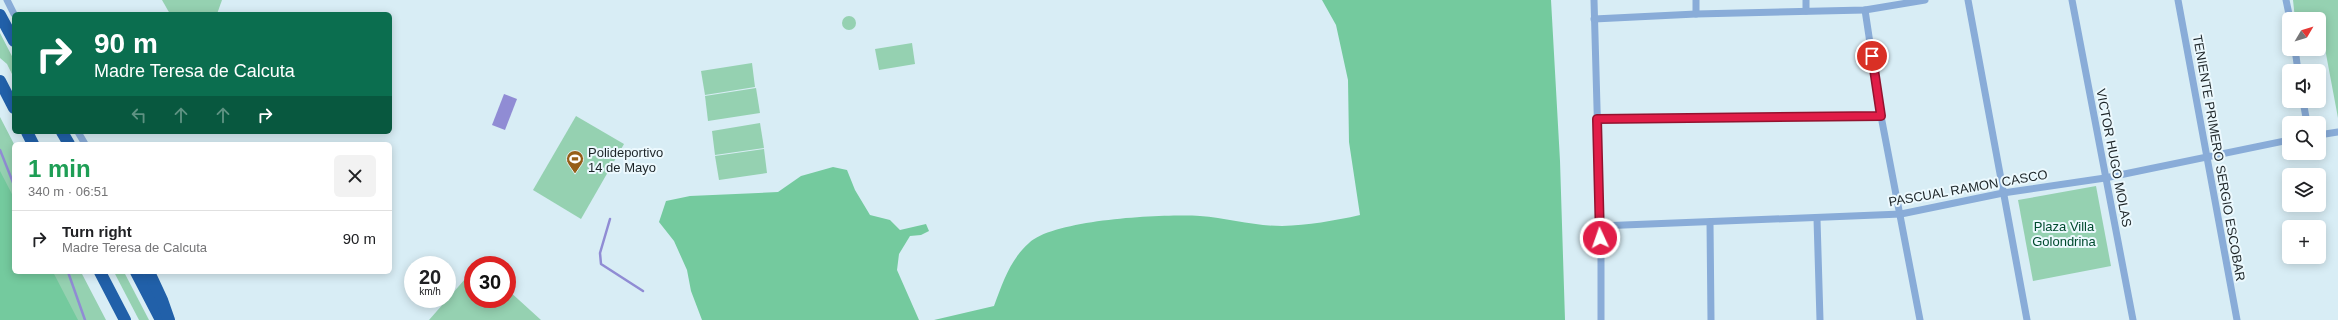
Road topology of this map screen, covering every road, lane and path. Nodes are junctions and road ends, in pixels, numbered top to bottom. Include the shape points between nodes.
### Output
1 (7, 0) edge
2 (1594, 0) edge
3 (1696, 0) edge
4 (1806, 0) edge
5 (1921, 0) edge
6 (1968, 0) edge
7 (2072, 0) edge
8 (2178, 0) edge
9 (2286, 0) edge
10 (1864, 10) junction
11 (1806, 11) junction
12 (13, 12) edge
13 (2289, 12) edge
14 (1696, 14) junction
15 (0, 15) edge
16 (1594, 19) junction
17 (12, 37) edge
18 (0, 81) edge
19 (12, 104) edge
20 (1881, 116) junction
21 (1597, 119) junction
22 (2338, 132) edge
23 (2326, 134) edge
24 (2282, 141) edge
25 (2207, 156) junction
26 (2105, 178) junction
27 (2003, 193) junction
28 (1900, 214) junction
29 (1817, 218) junction
30 (1710, 222) junction
31 (1599, 226) junction
32 (101, 274) edge
33 (137, 274) edge
34 (150, 274) edge
35 (125, 320) edge
36 (161, 320) edge
37 (169, 320) edge
38 (1601, 320) edge
39 (1711, 320) edge
40 (1820, 320) edge
41 (1920, 320) edge
42 (2027, 320) edge
43 (2133, 320) edge
44 (2237, 320) edge

1 - 12 street
2 - 16 street
3 - 14 street
4 - 11 street
5 - 10 street
6 - 27 street
7 - 26 street, VICTOR HUGO MOLAS
8 - 25 street, TENIENTE PRIMERO SERGIO ESCOBAR
9 - 13 street
10 - 11 street
10 - 20 street
11 - 14 street
14 - 16 street
15 - 17 highway
16 - 21 street
18 - 19 highway
20 - 21 street
20 - 28 street
21 - 31 street
22 - 23 street
24 - 25 street, PASCUAL RAMON CASCO
25 - 26 street, PASCUAL RAMON CASCO
25 - 44 street, TENIENTE PRIMERO SERGIO ESCOBAR
26 - 27 street, PASCUAL RAMON CASCO
26 - 43 street, VICTOR HUGO MOLAS
27 - 28 street, PASCUAL RAMON CASCO
27 - 42 street
28 - 29 street, PASCUAL RAMON CASCO
28 - 41 street
29 - 30 street, PASCUAL RAMON CASCO
29 - 40 street
30 - 31 street, PASCUAL RAMON CASCO
30 - 39 street
31 - 38 street
32 - 35 highway
33 - 36 highway
34 - 37 highway

